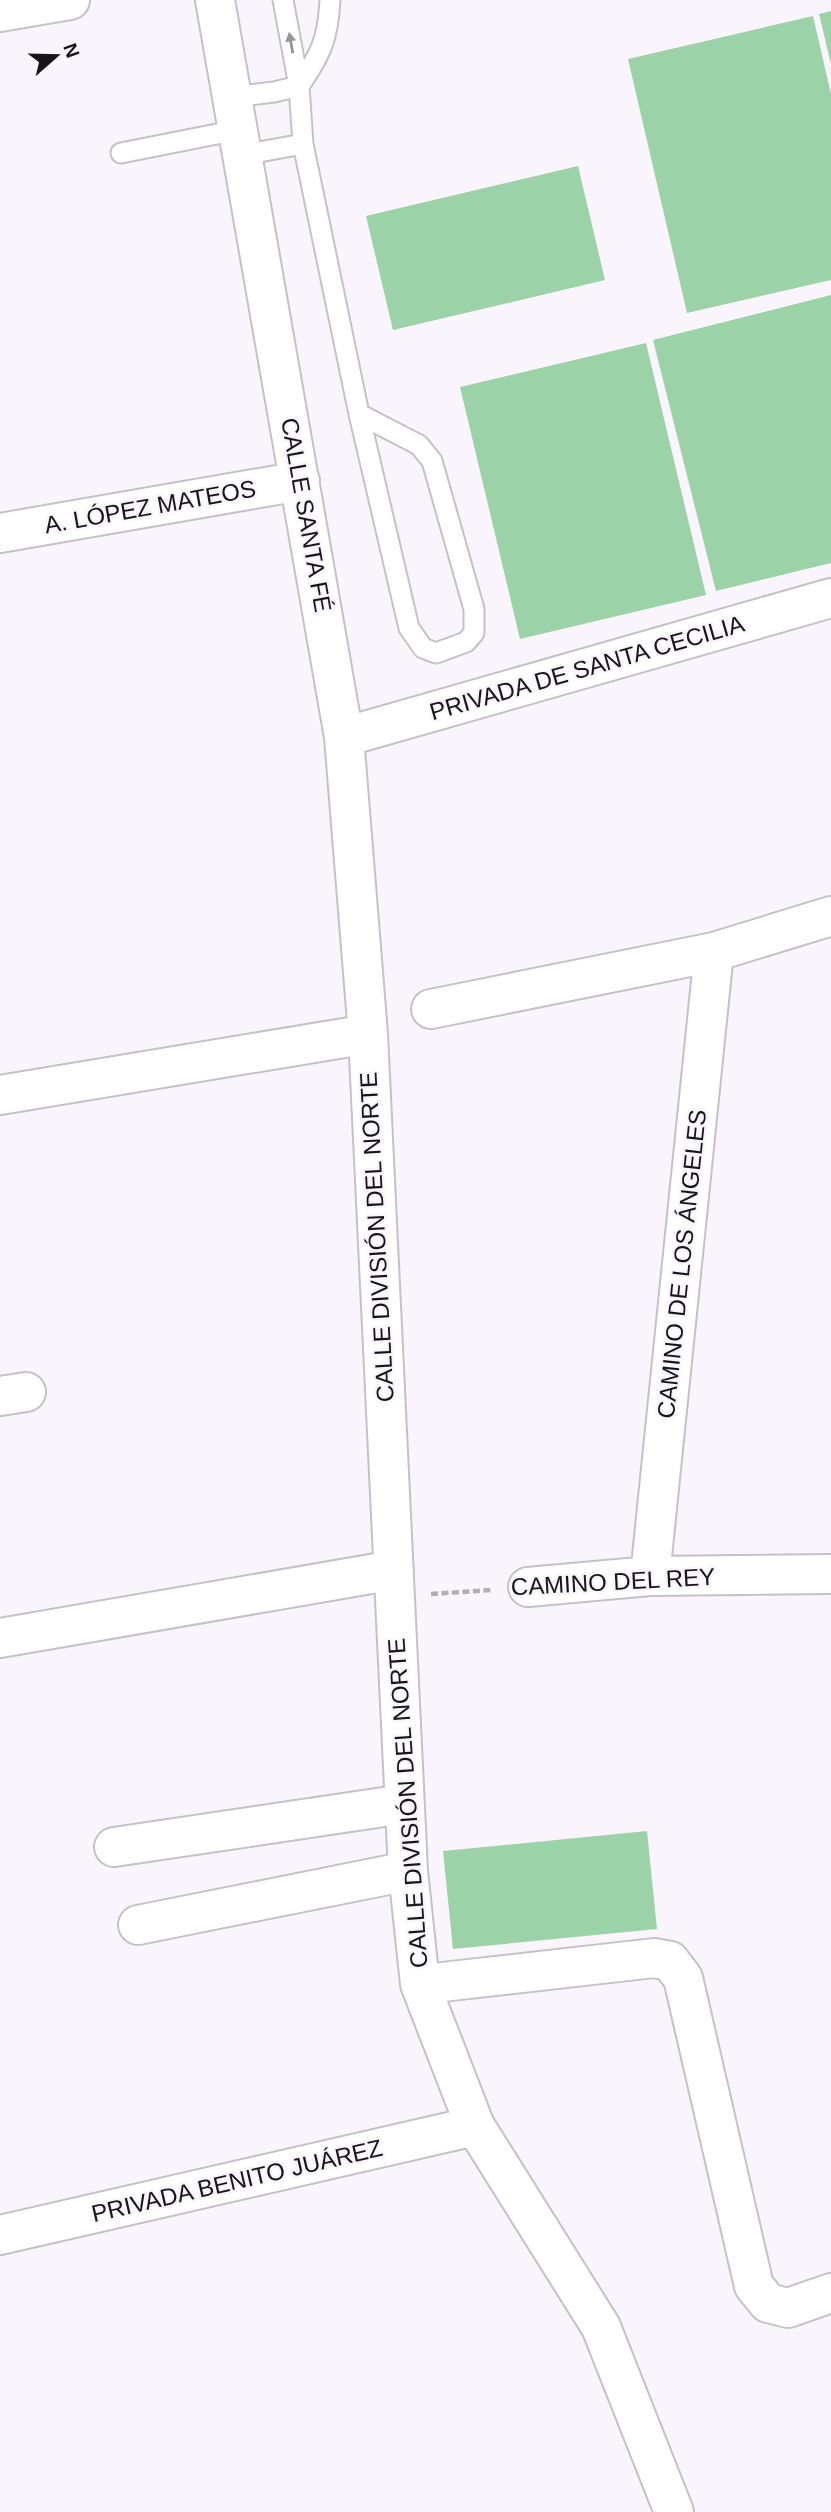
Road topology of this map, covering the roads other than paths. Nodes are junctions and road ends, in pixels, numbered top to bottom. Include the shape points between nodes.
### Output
1 (70, 0) edge
2 (215, 0) edge
3 (283, 0) edge
4 (330, 0) edge
5 (0, 12) edge
6 (299, 86) junction
7 (237, 127) junction
8 (303, 144) junction
9 (121, 153) dead end
10 (359, 414) junction
11 (300, 481) junction
12 (0, 533) edge
13 (831, 598) edge
14 (344, 737) junction
15 (831, 916) edge
16 (714, 952) junction
17 (431, 1009) dead end
18 (368, 1034) junction
19 (0, 1095) edge
20 (831, 1574) edge
21 (650, 1576) junction
22 (395, 1583) junction
23 (528, 1587) road end
24 (0, 1638) edge
25 (404, 1804) junction
26 (114, 1847) dead end
27 (408, 1871) junction
28 (138, 1925) dead end
29 (442, 1982) dead end
30 (475, 2126) junction
31 (0, 2235) edge
32 (831, 2293) edge
33 (674, 2512) edge

1 - 5 street
2 - 7 street, CALLE SANTA FÉ
6 -> 3 lane
4 - 6 lane via 328,29 318,59
6 - 7 lane via 274,92
6 - 8 lane
7 - 8 lane
7 - 9 lane
7 - 11 street, CALLE SANTA FÉ
8 - 10 lane
10 - 10 lane via 409,628 423,648 436,653 466,642 474,633 474,609 432,461 419,445
11 - 12 street, A. LÓPEZ MATEOS
11 - 14 street, CALLE SANTA FÉ
13 - 14 street, PRIVADA DE SANTA CECILIA
14 - 18 street, CALLE SANTA FÉ
15 - 16 street
16 - 17 street
16 - 21 street, CAMINO DE LOS ÁNGELES
18 - 19 street
18 - 22 street, CALLE DIVISIÓN DEL NORTE
20 - 21 street, CAMINO DEL REY
21 - 23 street, CAMINO DEL REY
22 - 24 street
22 - 25 street, CALLE DIVISIÓN DEL NORTE
25 - 26 street
25 - 27 street, CALLE DIVISIÓN DEL NORTE
27 - 28 street
27 - 30 street, CALLE DIVISIÓN DEL NORTE via 420,1984
29 - 32 street via 654,1958 670,1961 683,1978 754,2286 768,2303 788,2308
30 - 31 street, PRIVADA BENITO JUÁREZ
30 - 33 street, CALLE DIVISIÓN DEL NORTE via 601,2327

